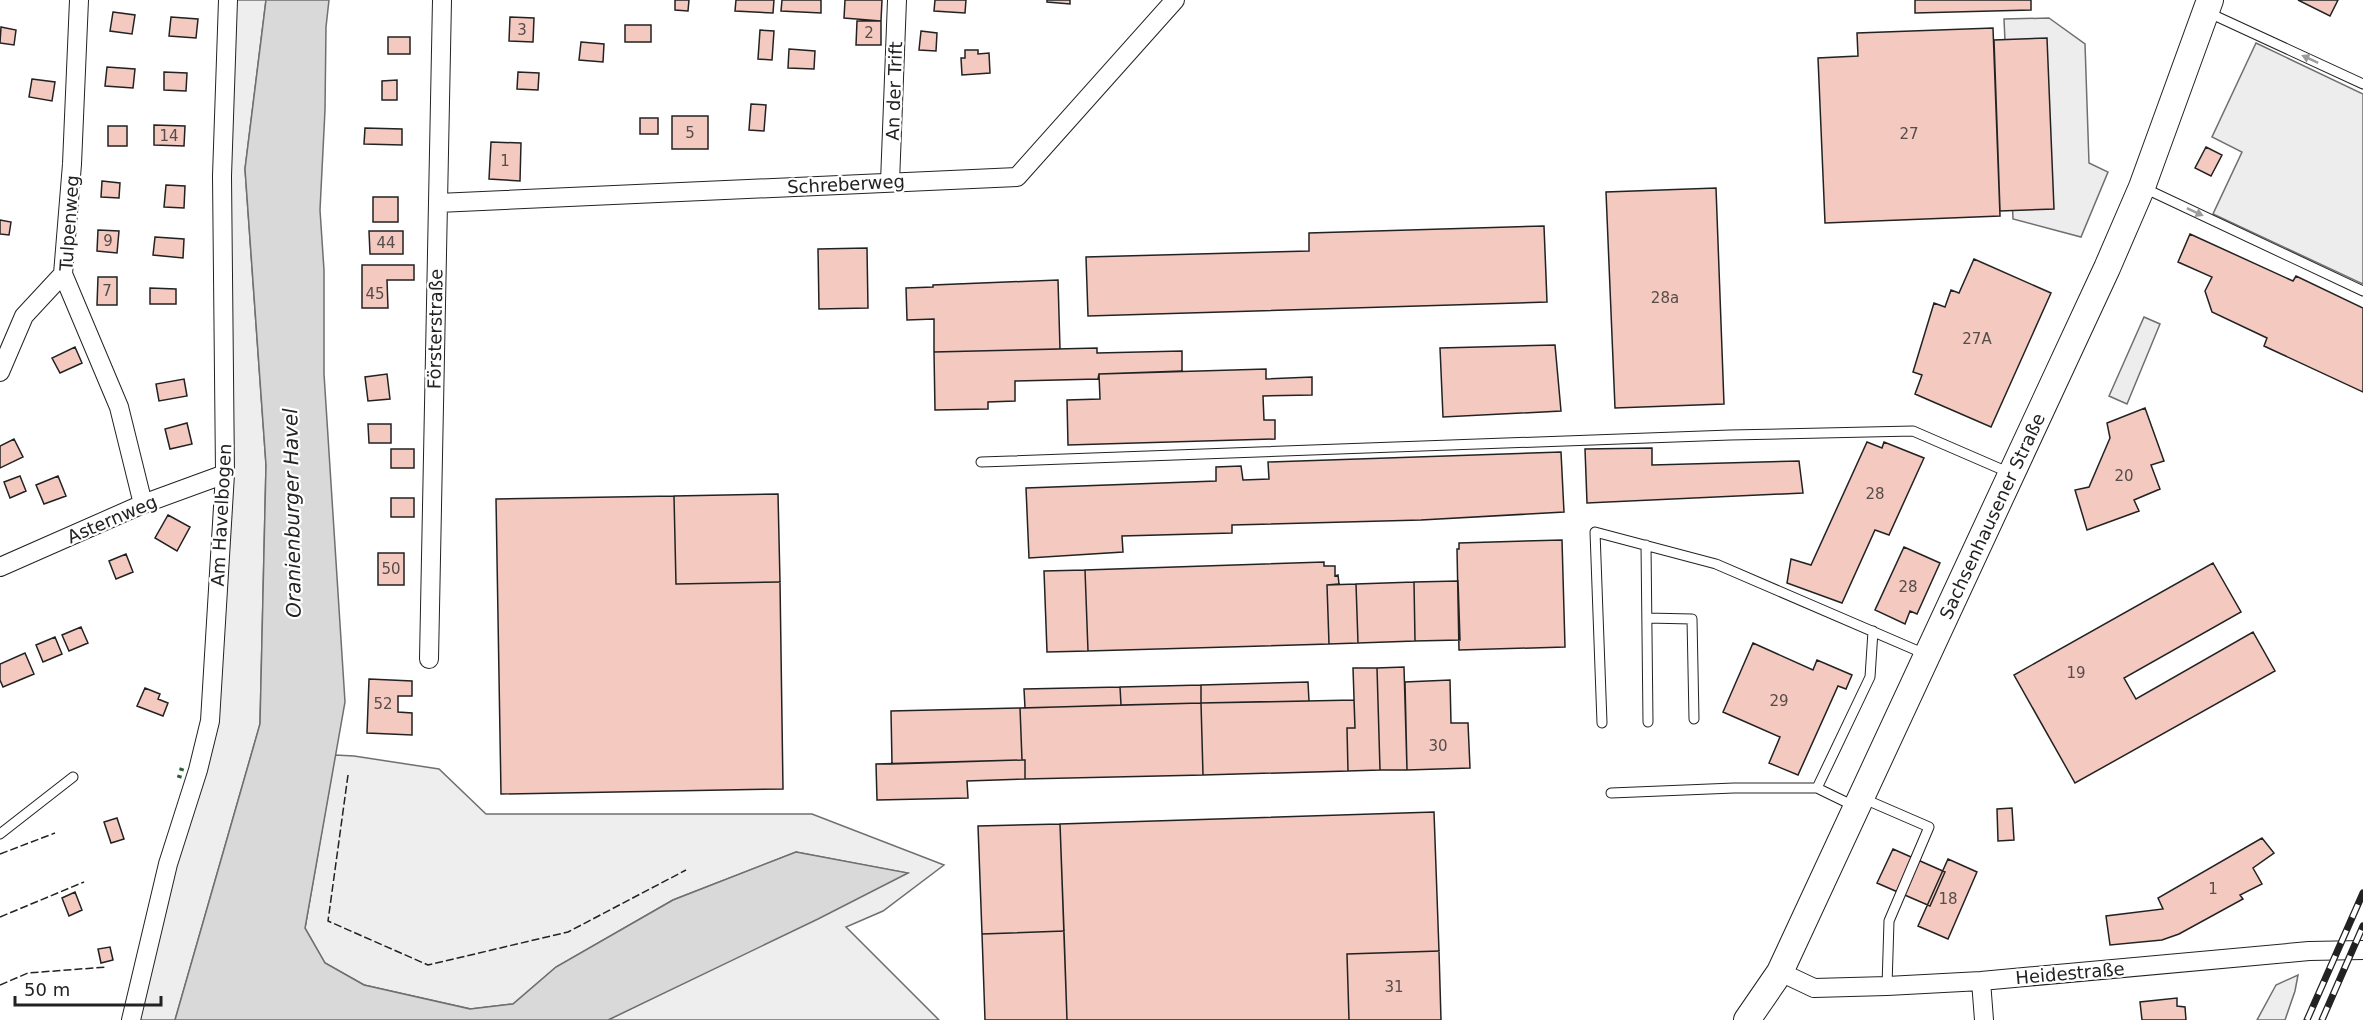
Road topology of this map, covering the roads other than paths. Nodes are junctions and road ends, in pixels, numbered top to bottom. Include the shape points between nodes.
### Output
1 (79, 0) edge
2 (228, 0) edge
3 (442, 0) edge
4 (897, 0) edge
5 (1175, 0) edge
6 (2208, 5) edge
7 (2363, 84) edge
8 (890, 182) junction
9 (2142, 187) junction
10 (438, 203) junction
11 (63, 274) junction
12 (2363, 291) edge
13 (0, 372) edge
14 (981, 462) dead end
15 (225, 474) junction
16 (2012, 474) junction
17 (143, 504) junction
18 (1646, 546) junction
19 (0, 567) edge
20 (1647, 618) junction
21 (1873, 631) junction
22 (1927, 655) junction
23 (429, 659) dead end
24 (1694, 719) dead end
25 (1648, 722) dead end
26 (1602, 723) dead end
27 (73, 777) dead end
28 (1816, 788) junction
29 (1611, 793) dead end
30 (1859, 803) junction
31 (0, 834) edge
32 (2363, 950) edge
33 (1780, 972) junction
34 (1981, 981) junction
35 (1887, 986) junction
36 (131, 1020) edge
37 (1748, 1020) edge
38 (1984, 1020) edge

1 - 11 street, Tulpenweg
2 - 15 street, Am Havelbogen via 222,176
3 - 10 street, Försterstraße
4 - 8 street, An der Trift
5 - 8 street, Schreberweg via 1017,177
7 -> 6 lane
6 - 9 main road, Sachsenhausener Straße
8 - 10 street, Schreberweg
9 -> 12 lane
9 - 16 main road, Sachsenhausener Straße
10 - 23 street, Försterstraße
11 - 13 street via 24,316
11 - 17 street, Tulpenweg via 119,407
14 - 16 lane via 1913,431
15 - 17 street, Asternweg
15 - 36 street, Am Havelbogen via 210,721 168,864
16 - 22 main road, Sachsenhausener Straße
17 - 19 street, Asternweg
18 - 20 lane
18 - 21 lane via 1716,564
18 - 26 lane via 1595,532
20 - 24 lane via 1692,619
20 - 25 lane
21 - 22 lane
21 - 28 lane via 1870,676
22 - 30 main road, Sachsenhausener Straße
27 - 31 lane
28 - 29 lane
28 - 30 lane
30 - 33 main road, Sachsenhausener Straße
30 - 35 lane via 1929,827 1889,921
32 - 34 street, Heidestraße via 2309,951
33 - 35 street, Heidestraße via 1814,988
33 - 37 main road, Sachsenhausener Straße
34 - 35 street, Heidestraße
34 - 38 street

